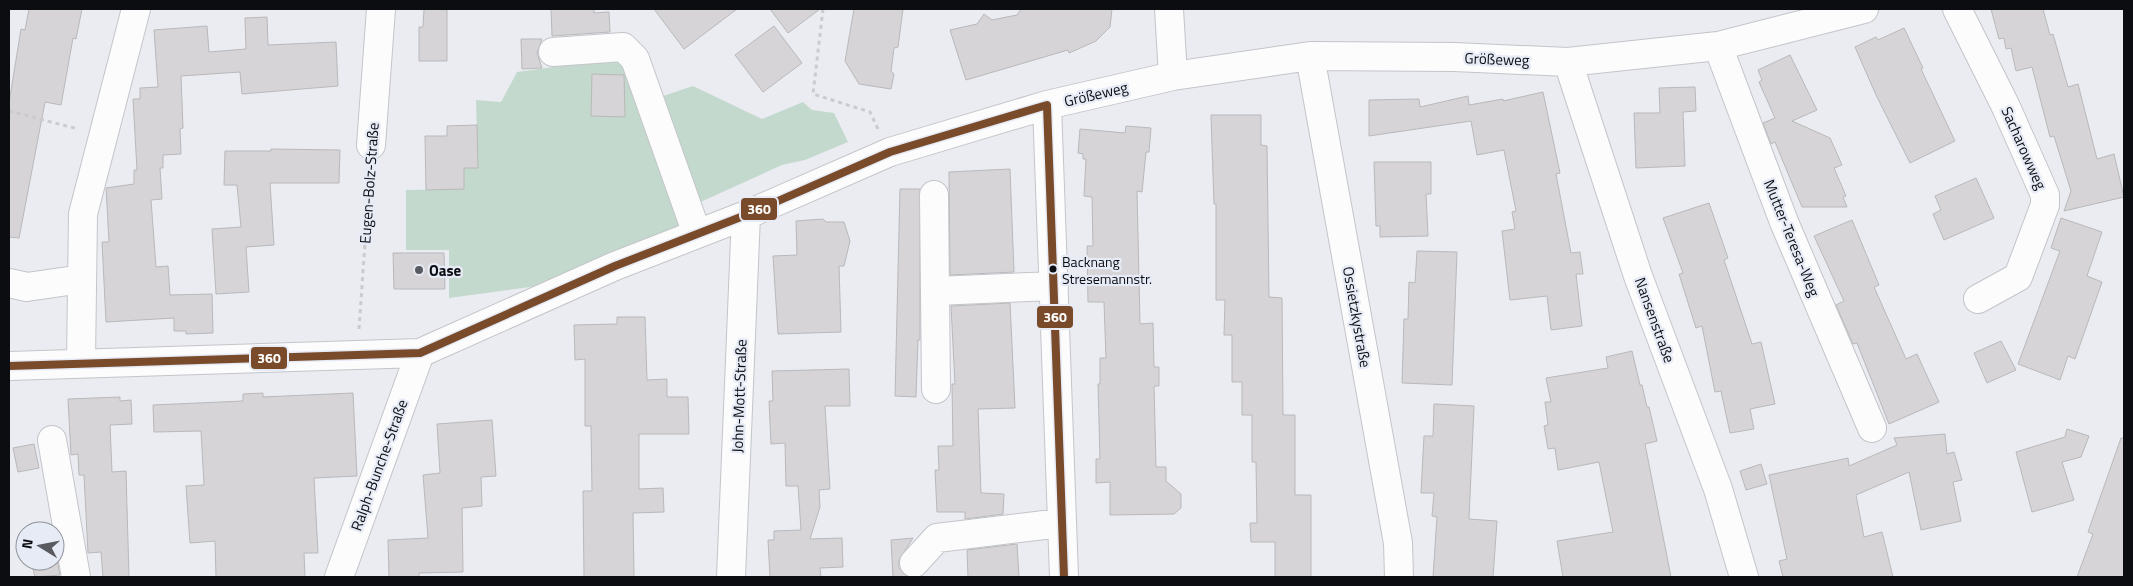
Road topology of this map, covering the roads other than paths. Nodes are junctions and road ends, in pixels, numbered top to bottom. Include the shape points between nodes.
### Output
1 (136, 9) edge
2 (381, 9) edge
3 (1169, 9) edge
4 (1864, 9) edge
5 (1957, 9) edge
6 (1718, 46) junction
7 (553, 52) dead end
8 (1310, 56) junction
9 (1568, 62) junction
10 (1173, 76) junction
11 (1047, 106) junction
12 (371, 145) road end
13 (934, 195) dead end
14 (746, 215) junction
15 (697, 234) junction
16 (82, 279) junction
17 (9, 283) edge
18 (1054, 286) junction
19 (936, 291) junction
20 (1978, 299) dead end
21 (420, 353) junction
22 (81, 362) junction
23 (9, 366) edge
24 (936, 389) dead end
25 (1872, 428) dead end
26 (52, 440) dead end
27 (1061, 522) junction
28 (914, 563) dead end
29 (76, 577) edge
30 (339, 577) edge
31 (731, 577) edge
32 (1064, 577) edge
33 (1399, 577) edge
34 (1744, 577) edge

1 - 16 street via 83,214
2 - 12 street, Eugen-Bolz-Straße
3 - 10 street
4 - 6 street, Größeweg
5 - 20 street, Sacharowweg via 2045,195 2045,205 2018,277
6 - 9 street, Größeweg
6 - 25 street, Mutter-Teresa-Weg via 1784,222
7 - 15 street via 623,46 635,59
8 - 9 street, Größeweg
8 - 10 street, Größeweg
8 - 33 street, Ossietzkystraße via 1398,543
9 - 34 street, Nansenstraße via 1638,276 1718,490
10 - 11 street, Größeweg
11 - 14 street, Größeweg via 890,152
11 - 18 street
13 - 19 street
14 - 15 street, Größeweg
14 - 31 street, John-Mott-Straße
15 - 21 street, Größeweg via 615,266
16 - 17 street via 27,287
16 - 22 street
18 - 19 street
18 - 27 street
19 - 24 street
21 - 22 street, Größeweg
21 - 30 street, Ralph-Bunche-Straße
22 - 23 street, Größeweg
26 - 29 street
27 - 28 street via 937,538
27 - 32 street

